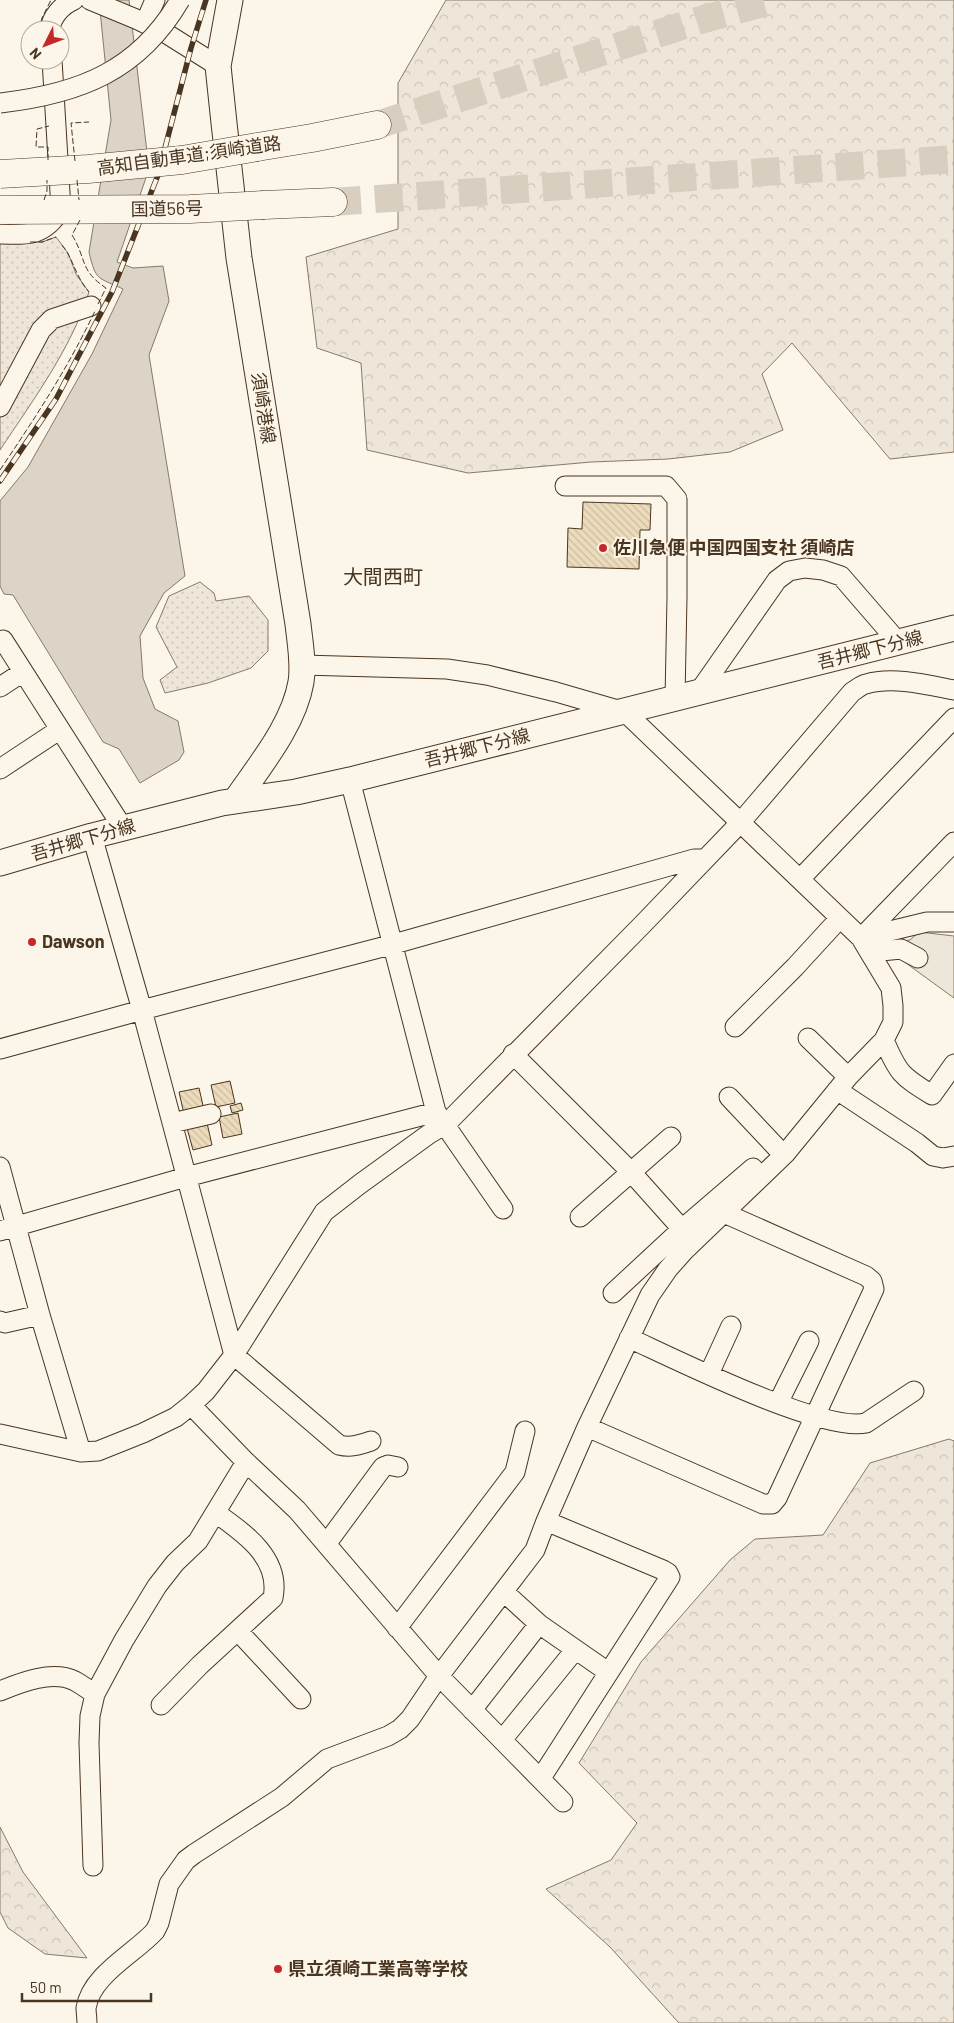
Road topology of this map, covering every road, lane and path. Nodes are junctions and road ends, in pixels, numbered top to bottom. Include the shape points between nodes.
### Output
1 (74, 0) edge
2 (155, 0) edge
3 (180, 0) edge
4 (230, 0) edge
5 (92, 1) edge
6 (53, 20) edge
7 (140, 21) junction
8 (218, 66) junction
9 (53, 70) edge
10 (0, 103) edge
11 (377, 125) tunnel mouth
12 (0, 174) edge
13 (333, 202) tunnel mouth
14 (0, 210) edge
15 (0, 234) edge
16 (91, 306) dead end
17 (0, 406) edge
18 (565, 486) dead end
19 (954, 628) edge
20 (3, 640) dead end
21 (899, 643) junction
22 (302, 665) junction
23 (23, 672) junction
24 (0, 686) edge
25 (954, 690) edge
26 (686, 696) junction
27 (625, 712) junction
28 (954, 718) edge
29 (59, 730) junction
30 (0, 768) edge
31 (350, 780) junction
32 (236, 800) junction
33 (740, 823) junction
34 (123, 828) junction
35 (92, 836) junction
36 (954, 842) edge
37 (2, 858) edge
38 (705, 858) junction
39 (800, 879) junction
40 (840, 918) junction
41 (954, 922) edge
42 (394, 944) junction
43 (866, 945) junction
44 (918, 958) dead end
45 (142, 1010) junction
46 (735, 1027) dead end
47 (808, 1038) dead end
48 (884, 1040) junction
49 (0, 1049) edge
50 (513, 1054) junction
51 (954, 1064) edge
52 (842, 1084) junction
53 (729, 1097) dead end
54 (211, 1114) dead end
55 (441, 1118) junction
56 (172, 1123) junction
57 (671, 1137) dead end
58 (781, 1151) junction
59 (954, 1156) edge
60 (0, 1168) edge
61 (632, 1173) junction
62 (186, 1177) junction
63 (503, 1209) dead end
64 (724, 1213) junction
65 (580, 1217) dead end
66 (8, 1228) edge
67 (682, 1229) junction
68 (613, 1293) dead end
69 (40, 1315) junction
70 (0, 1321) edge
71 (731, 1326) dead end
72 (629, 1338) junction
73 (809, 1341) dead end
74 (234, 1355) junction
75 (709, 1374) junction
76 (914, 1391) dead end
77 (778, 1403) junction
78 (191, 1405) junction
79 (816, 1417) junction
80 (588, 1428) junction
81 (525, 1431) dead end
82 (0, 1434) edge
83 (371, 1441) dead end
84 (81, 1452) junction
85 (246, 1462) junction
86 (398, 1466) dead end
87 (216, 1512) junction
88 (546, 1521) junction
89 (327, 1543) junction
90 (504, 1592) junction
91 (539, 1624) junction
92 (397, 1628) junction
93 (238, 1631) junction
94 (575, 1650) junction
95 (608, 1672) junction
96 (439, 1676) junction
97 (0, 1691) edge
98 (95, 1694) junction
99 (301, 1699) dead end
100 (161, 1705) dead end
101 (472, 1710) junction
102 (502, 1740) junction
103 (541, 1778) junction
104 (563, 1802) dead end
105 (93, 1866) dead end
106 (87, 2023) edge

1 - 6 street via 60,9
2 - 7 street
3 - 10 street, bridge via 158,32 124,64 76,88
4 - 8 main road, 須崎港線
5 - 7 street
7 - 8 street
8 - 22 main road, 須崎港線 via 239,258
9 - 15 street via 61,209 53,222 38,232
11 - 12 highway, 高知自動車道;須崎道路, bridge via 173,161
13 - 14 highway, 国道56号, bridge via 190,209
16 - 17 street via 52,319 41,330
18 - 26 street via 666,486 677,499 677,597
19 - 21 main road, 吾井郷下分線
20 - 23 street
21 - 26 main road, 吾井郷下分線
21 - 26 street via 841,576 805,568 776,580
22 - 27 street via 466,671
22 - 32 main road, 須崎港線 via 297,698 289,718
23 - 24 street
23 - 29 street
25 - 33 street via 915,682 888,682 865,684 852,692
26 - 27 main road, 吾井郷下分線
27 - 31 main road, 吾井郷下分線
27 - 33 street
28 - 39 street
29 - 30 street
29 - 34 street
31 - 32 main road, 吾井郷下分線
31 - 42 street
32 - 34 main road, 吾井郷下分線
33 - 38 street
33 - 39 street
34 - 35 main road, 吾井郷下分線
35 - 37 main road, 吾井郷下分線
35 - 45 street
36 - 43 street
38 - 42 street
38 - 50 street
39 - 40 street
40 - 43 street
40 - 46 street
41 - 43 street via 927,922
42 - 45 street
42 - 55 street
43 - 44 street via 902,949
43 - 48 street via 891,988 893,1022
45 - 49 street
45 - 56 street
47 - 52 street
48 - 51 street via 895,1067 907,1080 932,1095
48 - 52 street
50 - 55 street
50 - 61 street
52 - 58 street
52 - 59 street via 933,1156
53 - 58 street
54 - 56 street
55 - 62 street
55 - 63 street
55 - 74 street via 430,1134 324,1212
56 - 62 street
57 - 61 street
58 - 64 street
58 - 67 street
60 - 66 street
61 - 65 street
61 - 67 street
62 - 66 street
62 - 74 street
64 - 72 street via 668,1269 650,1295
64 - 79 street via 872,1281 874,1289
66 - 69 street
67 - 68 street
69 - 70 street via 5,1323
69 - 84 street
71 - 75 street
72 - 75 street
72 - 80 street
73 - 77 street
74 - 78 street
74 - 83 street via 339,1445 348,1447
75 - 77 street
76 - 79 street via 866,1423 858,1425
77 - 79 street
78 - 84 street via 176,1417 143,1433 98,1451
78 - 85 street
79 - 80 street via 772,1504 763,1504
80 - 88 street
81 - 92 street via 515,1472
82 - 84 street
85 - 87 street
85 - 89 street
86 - 89 street via 383,1467
87 - 93 street via 259,1548 274,1580 273,1598
87 - 98 street via 198,1541 157,1586
88 - 90 street via 531,1556
88 - 95 street via 663,1570 670,1577
89 - 92 street
90 - 91 street
90 - 96 street
91 - 94 street
91 - 101 street
92 - 96 street
93 - 99 street
93 - 100 street
94 - 95 street
94 - 102 street
95 - 103 street
96 - 101 street
96 - 106 street via 400,1729 327,1759 282,1798 186,1860 169,1884 155,1931 92,1990 86,2008
97 - 98 street via 46,1677 76,1681
98 - 105 street via 89,1743
101 - 102 street
102 - 103 street
103 - 104 street

